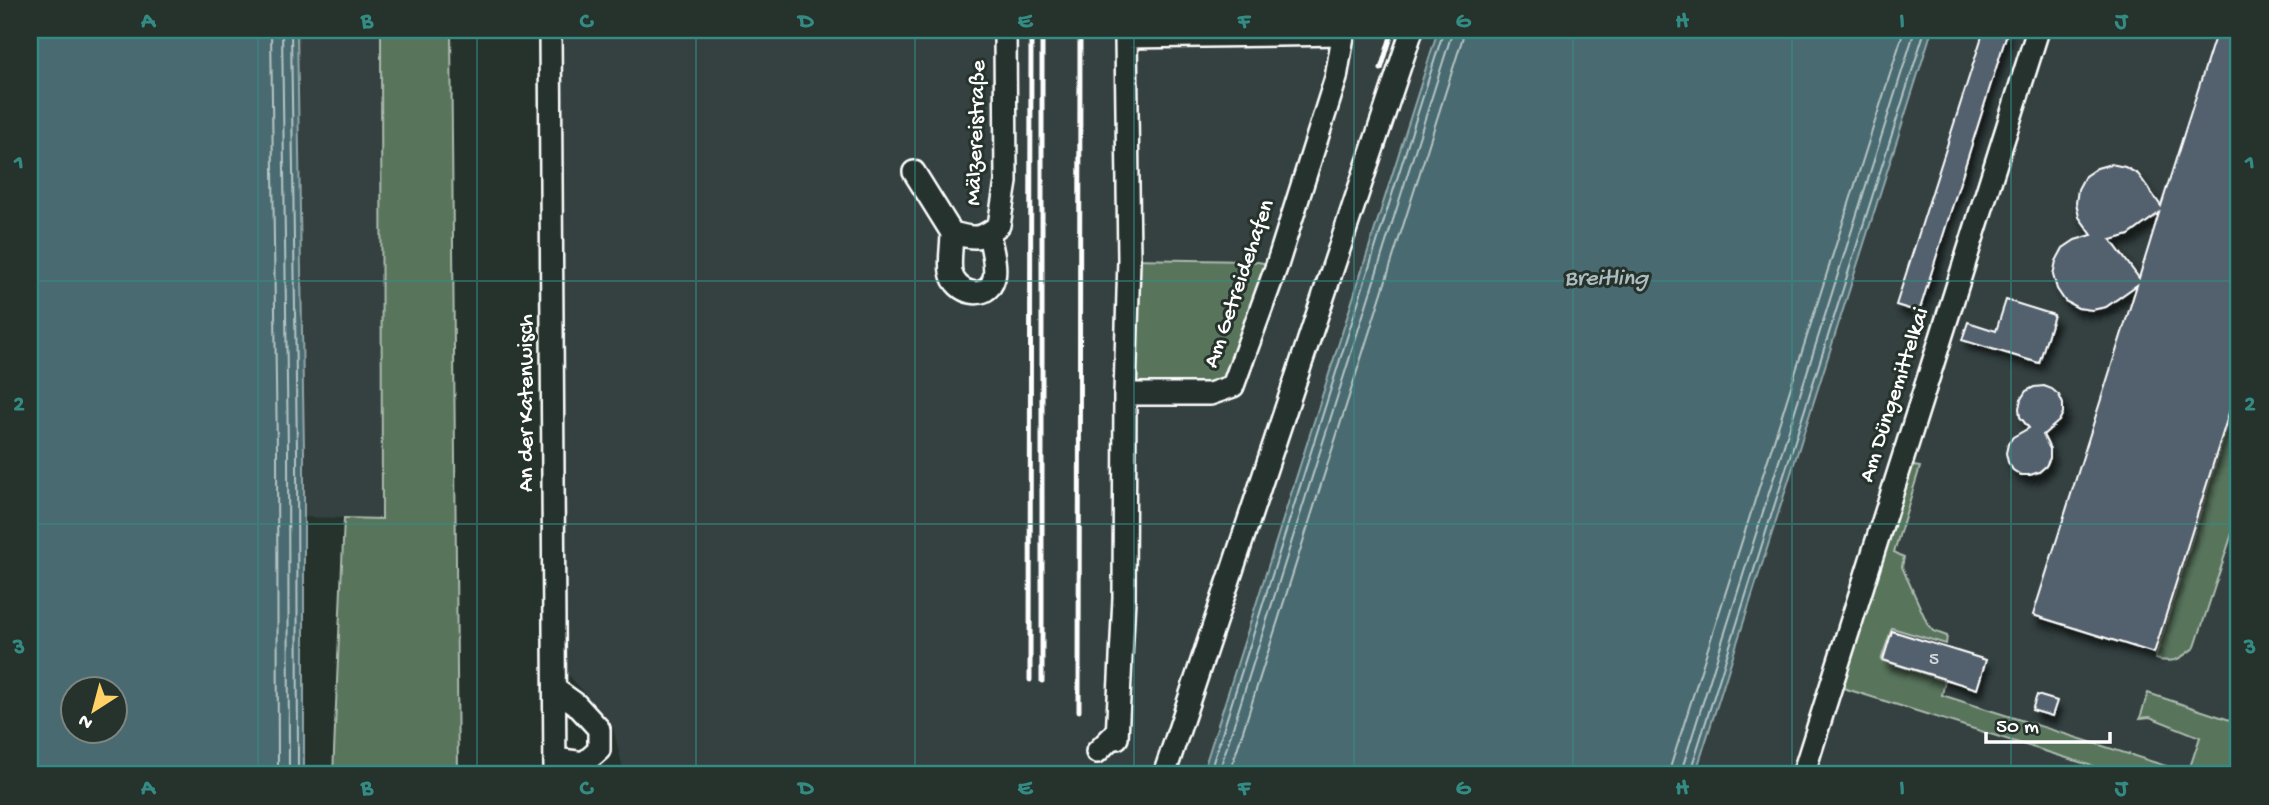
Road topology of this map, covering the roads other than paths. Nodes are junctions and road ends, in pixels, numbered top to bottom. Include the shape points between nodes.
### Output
1 (550, 30) edge
2 (1005, 30) edge
3 (1412, 30) edge
4 (2038, 30) edge
5 (1344, 32) edge
6 (1125, 33) edge
7 (915, 172) dead end
8 (952, 233) junction
9 (989, 234) junction
10 (1125, 394) junction
11 (555, 690) junction
12 (1097, 752) dead end
13 (555, 767) edge
14 (1164, 775) edge
15 (1803, 775) edge

1 - 11 street, An der Katenwisch
2 - 9 street, Mälzereistraße via 1006,182 999,225
3 - 14 street
4 - 15 street, Am Düngemittelkai
5 - 6 street, Am Getreidehafen
5 - 10 street, Am Getreidehafen via 1336,78 1233,386 1210,394
6 - 10 street, Am Getreidehafen via 1129,259
7 - 8 street
8 - 9 street, Mälzereistraße via 973,239
8 - 9 street, Mälzereistraße via 951,273 967,292 981,293 991,286 995,275
10 - 12 street via 1124,598 1117,738 1112,737
11 - 13 street, An der Katenwisch
11 - 13 street via 599,729 599,750 584,763

